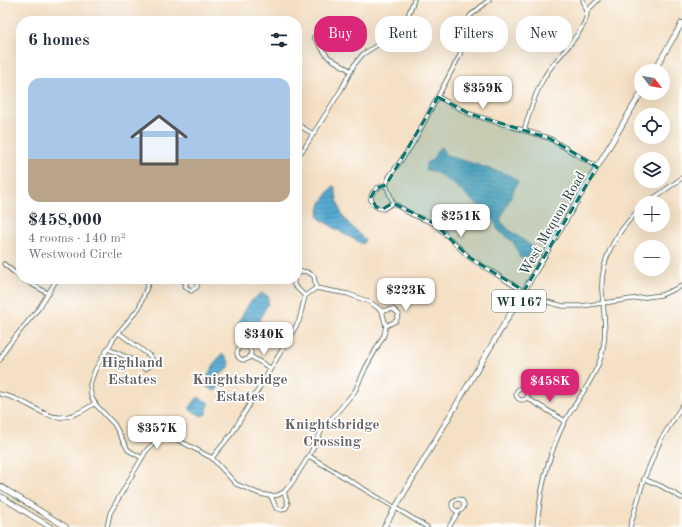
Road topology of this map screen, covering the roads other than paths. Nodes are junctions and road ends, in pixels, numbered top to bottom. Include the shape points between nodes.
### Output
1 (414, 0) edge
2 (489, 0) edge
3 (583, 0) edge
4 (598, 0) edge
5 (587, 11) junction
6 (682, 23) edge
7 (324, 52) edge
8 (658, 64) edge
9 (351, 71) junction
10 (438, 97) junction
11 (637, 100) edge
12 (302, 127) edge
13 (524, 131) junction
14 (313, 134) junction
15 (302, 150) edge
16 (597, 167) junction
17 (682, 178) edge
18 (386, 186) junction
19 (657, 196) edge
20 (393, 204) junction
21 (634, 216) edge
22 (4, 264) dead end
23 (302, 272) edge
24 (16, 273) edge
25 (32, 284) edge
26 (54, 284) edge
27 (148, 284) edge
28 (187, 284) edge
29 (198, 284) edge
30 (294, 284) edge
31 (682, 286) edge
32 (316, 288) junction
33 (524, 291) junction
34 (49, 294) junction
35 (305, 296) junction
36 (603, 303) junction
37 (382, 311) junction
38 (386, 326) junction
39 (119, 333) junction
40 (108, 349) junction
41 (250, 356) junction
42 (0, 360) edge
43 (270, 368) junction
44 (0, 394) edge
45 (527, 398) dead end
46 (95, 403) junction
47 (682, 406) edge
48 (565, 421) junction
49 (309, 456) junction
50 (142, 458) junction
51 (212, 458) junction
52 (644, 479) junction
53 (0, 486) edge
54 (284, 492) junction
55 (0, 496) edge
56 (271, 496) junction
57 (682, 498) edge
58 (396, 509) junction
59 (459, 511) dead end
60 (50, 527) edge
61 (66, 527) edge
62 (107, 527) edge
63 (384, 527) edge
64 (388, 527) edge
65 (427, 527) edge
66 (449, 527) edge
67 (537, 527) edge
68 (630, 527) edge

1 - 9 street via 406,21 396,32 363,54
2 - 10 street via 470,16 460,55
3 - 5 street
4 - 5 street
5 - 13 street via 576,36 549,69 538,90
6 - 8 main road
7 - 9 street via 328,57
9 - 14 street
10 - 13 street via 470,114
10 - 18 street
11 - 16 main road, West Mequon Road / WI 167
12 - 14 street
13 - 16 street via 559,142
14 - 15 street
16 - 33 main road, West Mequon Road / WI 167
17 - 19 street
18 - 20 street
18 - 20 street via 376,188 371,197 372,202 376,207 383,209
20 - 33 street via 435,224 470,258
21 - 36 street via 620,232 609,254 602,275
22 - 24 street
23 - 32 street via 314,276
25 - 34 street
26 - 34 street
27 - 39 street via 139,308
28 - 29 street via 186,288 193,291
30 - 35 street
31 - 36 street via 661,295
32 - 35 street
32 - 37 street via 348,294 370,302
33 - 36 street via 536,299 563,306
33 - 58 main road, West Mequon Road / WI 167
34 - 42 street via 6,348
35 - 43 street via 299,321
36 - 48 street via 605,330 600,359
37 - 38 street
37 - 38 street via 393,309 398,314 396,321
38 - 49 street via 384,335 355,391 325,425
39 - 40 street
39 - 40 street via 150,356 153,360 152,365 145,369 131,359
40 - 46 street via 90,384 91,396
41 - 41 street via 250,349 246,346 238,348 236,353 240,359 244,360
41 - 43 street
43 - 51 street via 233,432
44 - 46 street via 11,396 50,417 70,416
45 - 48 street
46 - 50 street via 114,424 128,450
47 - 52 street via 660,442
48 - 67 street via 546,472
49 - 54 street
49 - 58 street
50 - 51 street via 156,441 171,438
50 - 62 street via 110,513
51 - 56 street via 236,484
52 - 57 street
52 - 68 street
53 - 61 main road
54 - 56 street
54 - 56 street via 288,504 282,510 276,508
55 - 60 main road
58 - 63 main road, West Mequon Road / WI 167
58 - 64 main road, West Mequon Road / WI 167
58 - 65 street
59 - 66 street

